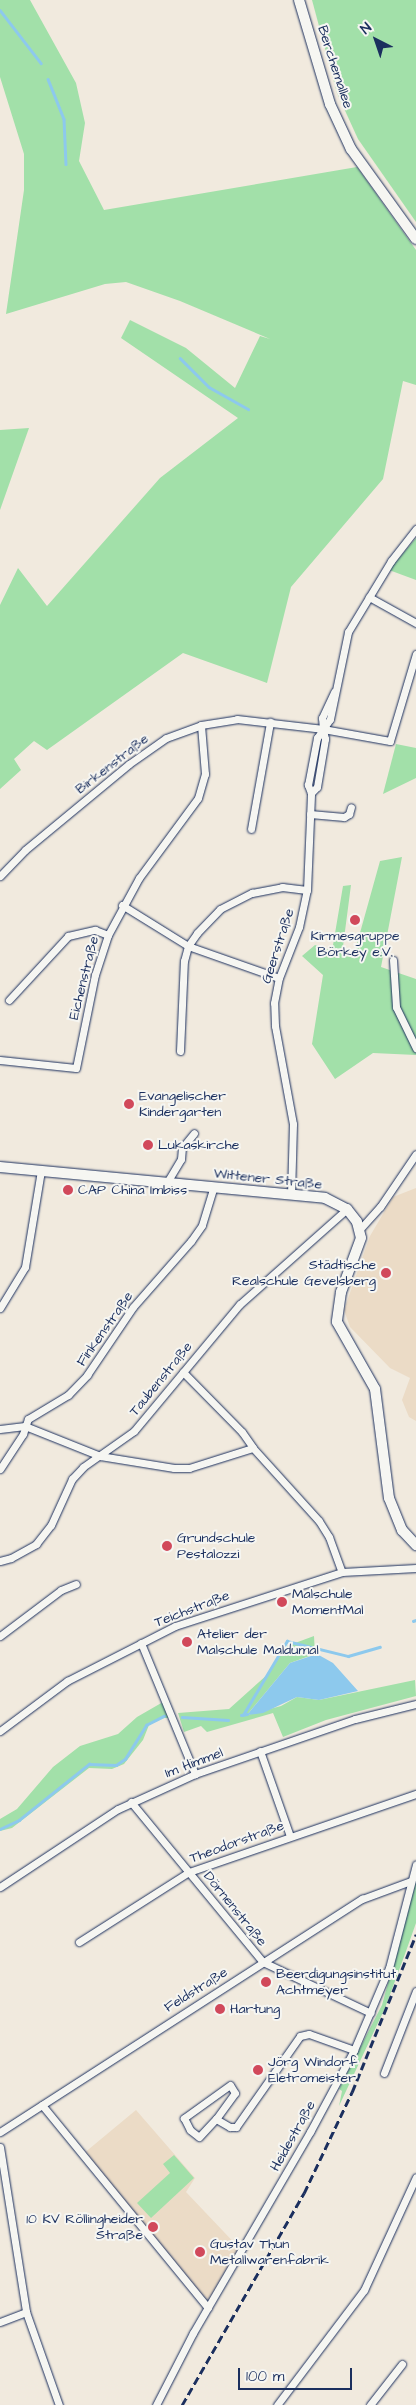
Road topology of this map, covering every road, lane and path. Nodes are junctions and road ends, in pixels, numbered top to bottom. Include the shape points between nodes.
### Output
1 (299, 0) edge
2 (416, 239) edge
3 (416, 529) edge
4 (369, 597) junction
5 (416, 623) edge
6 (416, 654) edge
7 (270, 722) junction
8 (201, 725) junction
9 (323, 729) junction
10 (351, 807) dead end
11 (310, 814) junction
12 (251, 829) dead end
13 (0, 876) edge
14 (307, 890) junction
15 (122, 905) junction
16 (108, 935) junction
17 (188, 946) junction
18 (393, 960) dead end
19 (279, 978) junction
20 (9, 1000) dead end
21 (416, 1048) edge
22 (180, 1051) dead end
23 (0, 1060) edge
24 (194, 1133) dead end
25 (416, 1154) edge
26 (0, 1167) edge
27 (40, 1170) junction
28 (166, 1184) junction
29 (213, 1188) junction
30 (291, 1195) junction
31 (347, 1210) junction
32 (360, 1229) junction
33 (0, 1308) edge
34 (183, 1372) junction
35 (25, 1426) junction
36 (0, 1430) edge
37 (253, 1448) junction
38 (100, 1456) junction
39 (0, 1469) edge
40 (416, 1545) edge
41 (0, 1561) edge
42 (416, 1568) edge
43 (342, 1572) junction
44 (76, 1584) dead end
45 (0, 1636) edge
46 (141, 1643) junction
47 (416, 1704) edge
48 (0, 1731) edge
49 (260, 1751) junction
50 (195, 1774) junction
51 (416, 1794) edge
52 (131, 1802) junction
53 (290, 1836) junction
54 (416, 1864) edge
55 (190, 1872) junction
56 (411, 1881) junction
57 (0, 1887) edge
58 (79, 1942) dead end
59 (263, 1962) junction
60 (416, 1991) edge
61 (371, 2013) junction
62 (354, 2050) junction
63 (384, 2072) dead end
64 (42, 2105) junction
65 (216, 2118) junction
66 (0, 2132) edge
67 (0, 2147) edge
68 (416, 2177) edge
69 (3, 2186) edge
70 (208, 2308) junction
71 (26, 2312) junction
72 (0, 2322) edge
73 (402, 2364) dead end
74 (59, 2405) edge
75 (156, 2405) edge
76 (277, 2405) edge
77 (370, 2405) edge

1 - 2 main road, Berchemallee via 330,104 351,149
3 - 4 street, Geerstraße
4 - 5 street
4 - 9 street, Geerstraße via 348,632 330,719
6 - 9 street, Birkenstraße via 390,741
7 - 8 street, Birkenstraße via 237,719
7 - 9 street, Birkenstraße
7 - 12 street
8 - 13 street, Birkenstraße via 166,738 129,764 25,850
8 - 15 street, Eichenstraße via 205,774 198,798
9 - 11 street, Geerstraße via 325,740 316,787 311,793
10 - 11 street via 344,817
11 - 14 street, Geerstraße
14 - 17 street via 282,887 245,896 212,917
14 - 19 street, Geerstraße via 300,927
15 - 16 street, Eichenstraße
15 - 17 street
16 - 20 street via 95,930 68,936
16 - 23 street, Eichenstraße via 95,975 76,1068
17 - 19 street
17 - 22 street via 182,981
18 - 21 street via 396,1007
19 - 30 street, Geerstraße via 273,1013 293,1124
24 - 28 street via 182,1148 181,1159
25 - 32 street
26 - 27 main road, Wittener Straße
27 - 28 main road, Wittener Straße
27 - 33 street via 25,1267
28 - 29 main road, Wittener Straße
29 - 30 main road, Wittener Straße
29 - 35 street, Finkenstraße via 202,1225 134,1307 87,1376 68,1395 28,1419
30 - 31 main road, Wittener Straße via 325,1198
31 - 32 main road, Wittener Straße
31 - 34 street, Taubenstraße via 240,1304
32 - 40 main road via 360,1246 341,1292 337,1322 375,1389 389,1498 402,1530
34 - 37 street via 242,1432
34 - 38 street, Taubenstraße via 147,1418
35 - 36 street
35 - 38 street
35 - 39 street, Finkenstraße
37 - 38 street via 189,1468
37 - 43 street via 319,1521 329,1537
38 - 41 street, Taubenstraße via 72,1479 51,1525 36,1544
42 - 43 street, Teichstraße
43 - 46 street, Teichstraße via 210,1613
44 - 45 street via 60,1590
46 - 48 street, Teichstraße via 67,1681
46 - 50 street
47 - 49 street, Im Himmel via 355,1719
49 - 50 street, Im Himmel
49 - 53 street
50 - 52 street, Im Himmel
51 - 53 street, Theodorstraße
52 - 55 street, Dörnenstraße
52 - 57 street, Im Himmel
53 - 55 street, Theodorstraße
54 - 56 street, Heidestraße
55 - 58 street, Theodorstraße
55 - 59 street, Dörnenstraße
56 - 59 street, Feldstraße via 362,1899
56 - 61 street, Heidestraße via 389,1968
59 - 61 street, Dörnenstraße
59 - 64 street, Feldstraße
60 - 63 street
61 - 62 street, Heidestraße
62 - 65 street via 309,2034 300,2036 238,2125 230,2127
62 - 70 street, Heidestraße
64 - 66 street, Feldstraße
64 - 70 street
65 - 65 street via 235,2093 230,2085 184,2118 190,2130 199,2137
67 - 69 street
68 - 76 street via 364,2290
69 - 71 street
70 - 75 street, Heidestraße
71 - 72 street
71 - 74 street
73 - 77 street

